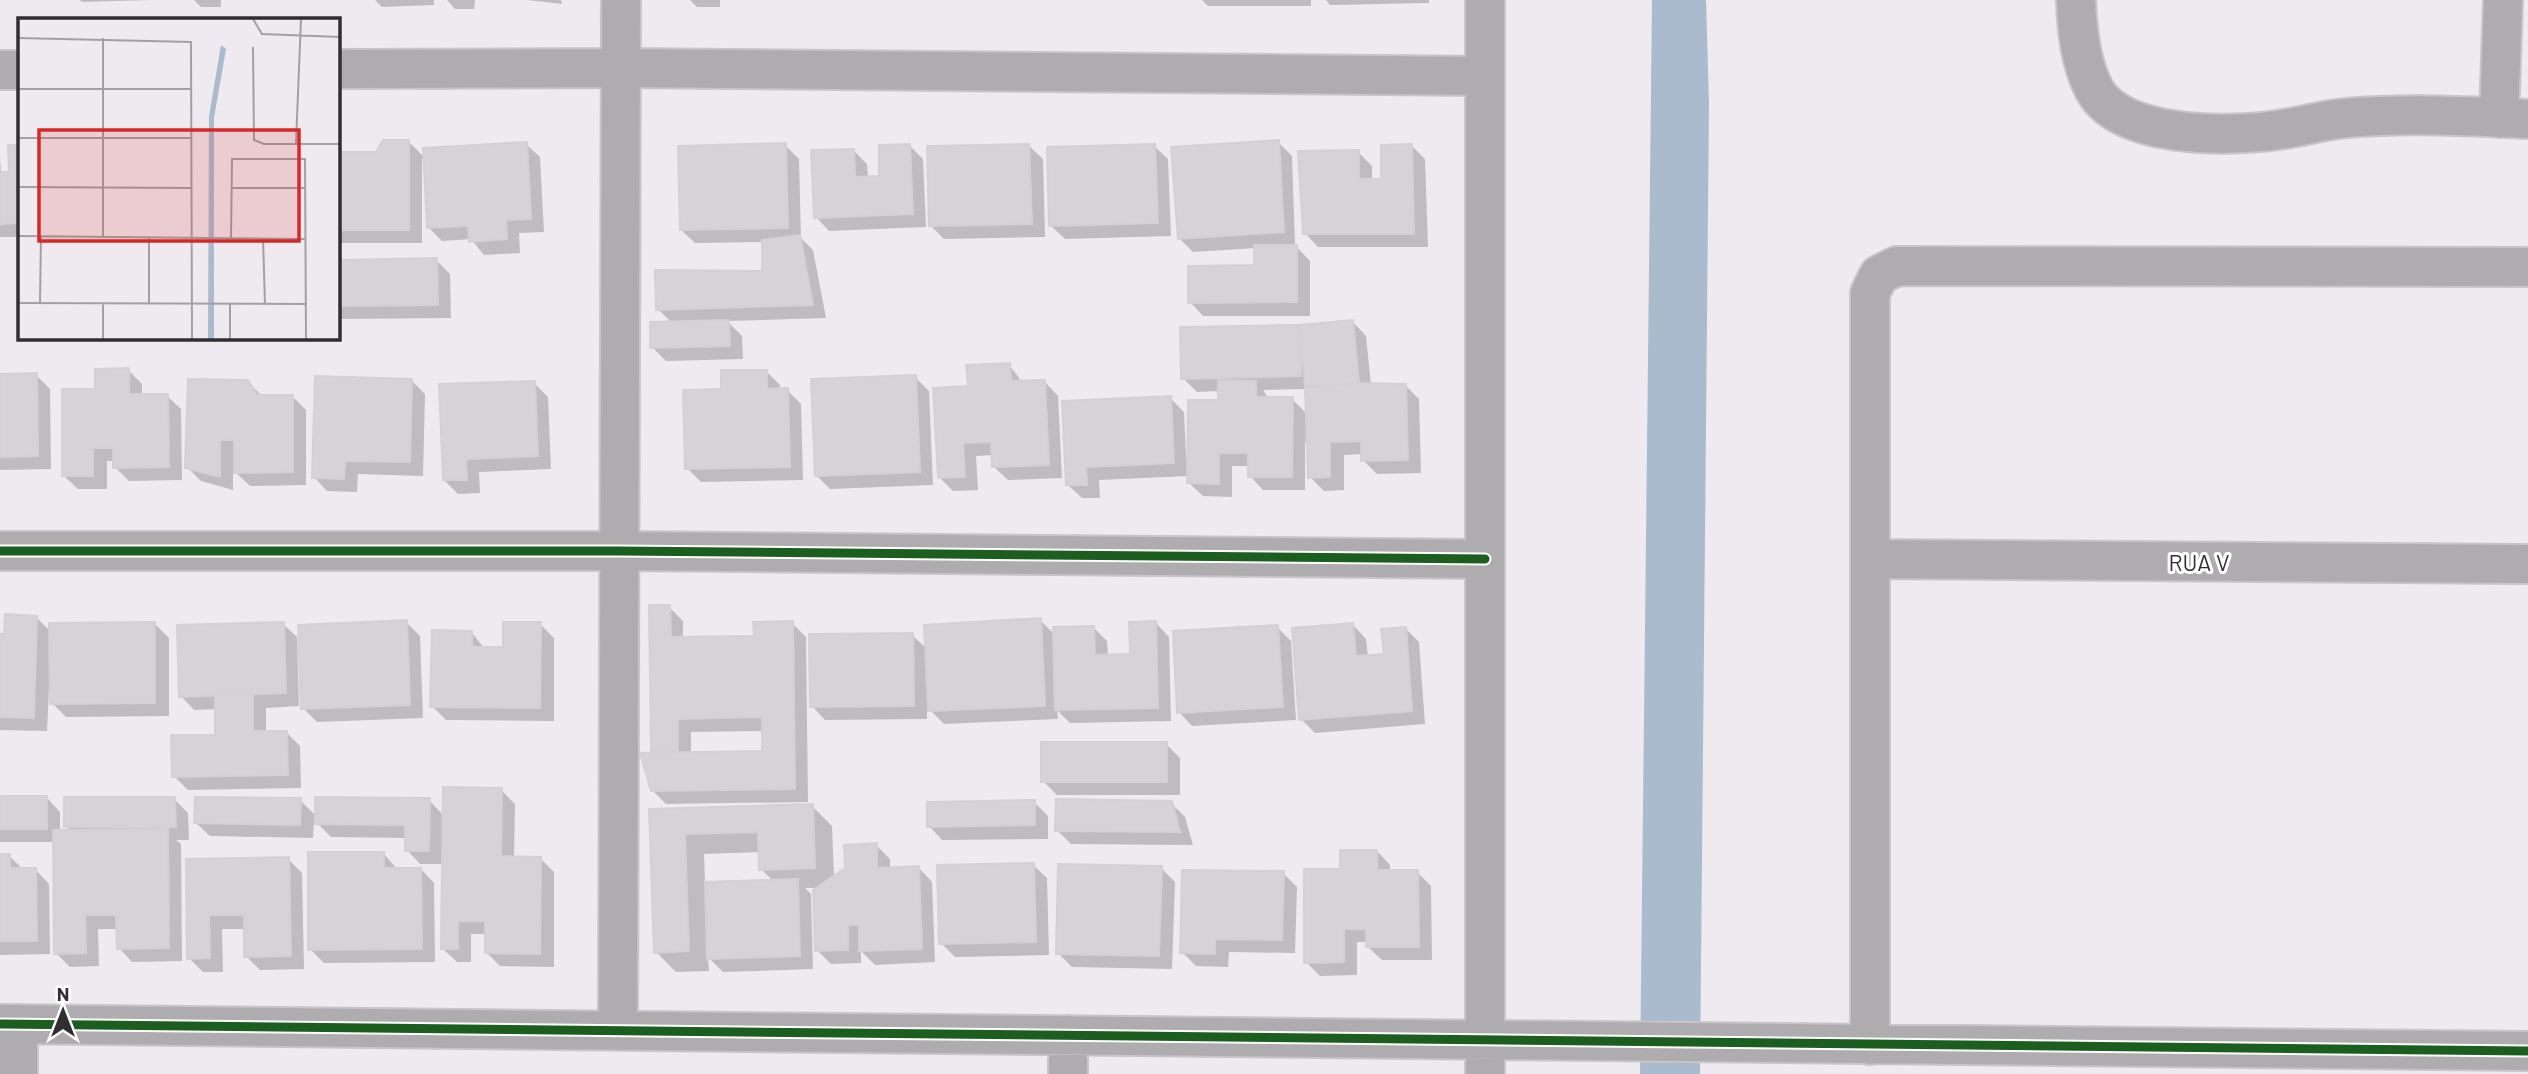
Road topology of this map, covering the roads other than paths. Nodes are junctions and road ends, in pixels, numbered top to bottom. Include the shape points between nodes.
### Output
1 (621, 0) edge
2 (1485, 0) edge
3 (2076, 0) edge
4 (2504, 0) edge
5 (620, 68) junction
6 (340, 69) edge
7 (0, 70) edge
8 (18, 70) edge
9 (1485, 76) junction
10 (2513, 118) edge
11 (2528, 267) edge
12 (0, 551) edge
13 (618, 551) junction
14 (1485, 559) junction
15 (1870, 559) junction
16 (2528, 564) edge
17 (9, 1024) edge
18 (618, 1030) junction
19 (1068, 1035) junction
20 (1870, 1045) junction
21 (2528, 1051) edge
22 (1485, 1057) edge
23 (2179, 1061) edge
24 (18, 1074) edge
25 (1068, 1074) edge

1 - 5 street
2 - 9 street
3 - 10 street via 2082,56 2094,90 2114,111 2149,126 2191,133 2242,132 2388,116
4 - 10 street
5 - 6 street
5 - 9 street
5 - 13 street
7 - 8 street
9 - 14 street
11 - 15 street via 1887,269 1870,293
12 - 13 street
13 - 14 street
13 - 18 street
14 - 22 street
15 - 16 street, RUA V
15 - 20 street
17 - 18 street
17 - 24 street
18 - 19 street
19 - 22 street
19 - 25 street
20 - 22 street via 1627,1042
20 - 23 street
21 - 23 street

